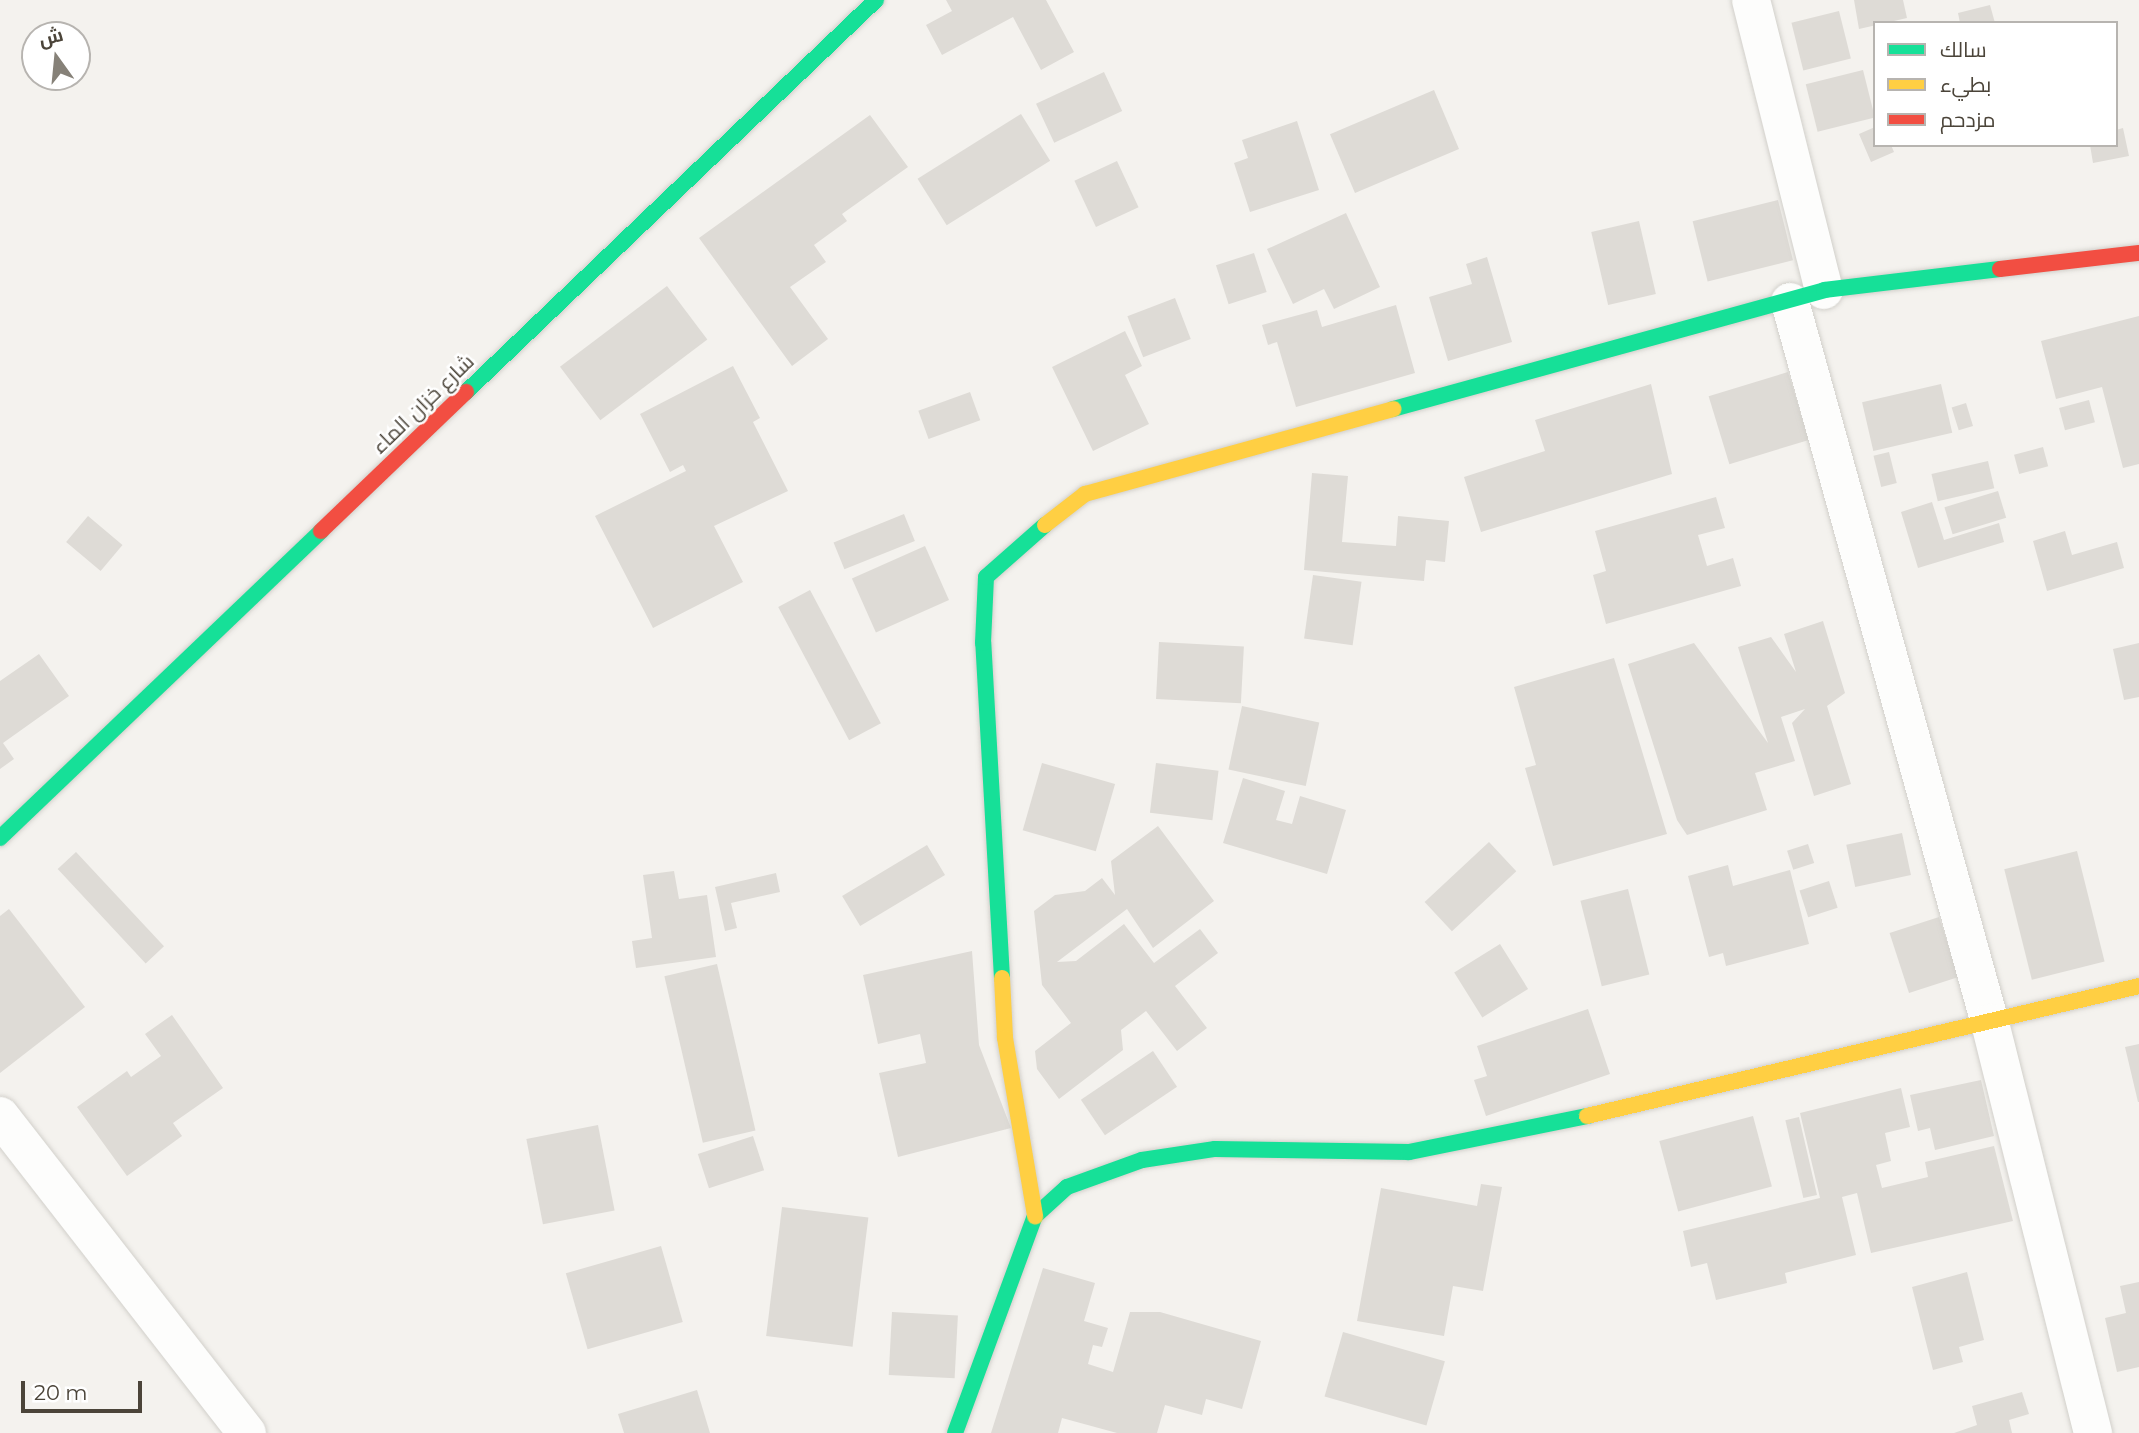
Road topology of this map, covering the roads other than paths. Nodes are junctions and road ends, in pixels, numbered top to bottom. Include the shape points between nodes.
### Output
1 (876, 0) edge
2 (1751, 0) edge
3 (2139, 253) edge
4 (1807, 296) junction
5 (0, 838) edge
6 (2139, 986) edge
7 (1990, 1023) junction
8 (0, 1116) edge
9 (1035, 1216) junction
10 (247, 1433) edge
11 (955, 1433) edge
12 (2093, 1433) edge

1 - 5 street, شارع خزان الماء
2 - 4 street
3 - 4 street
4 - 7 street
4 - 9 street via 1085,494 986,577 983,643 1004,1038
6 - 7 street
7 - 9 street via 1465,1143 1354,1153 1215,1149 1142,1160 1067,1187
7 - 12 street
8 - 10 street
9 - 11 street

